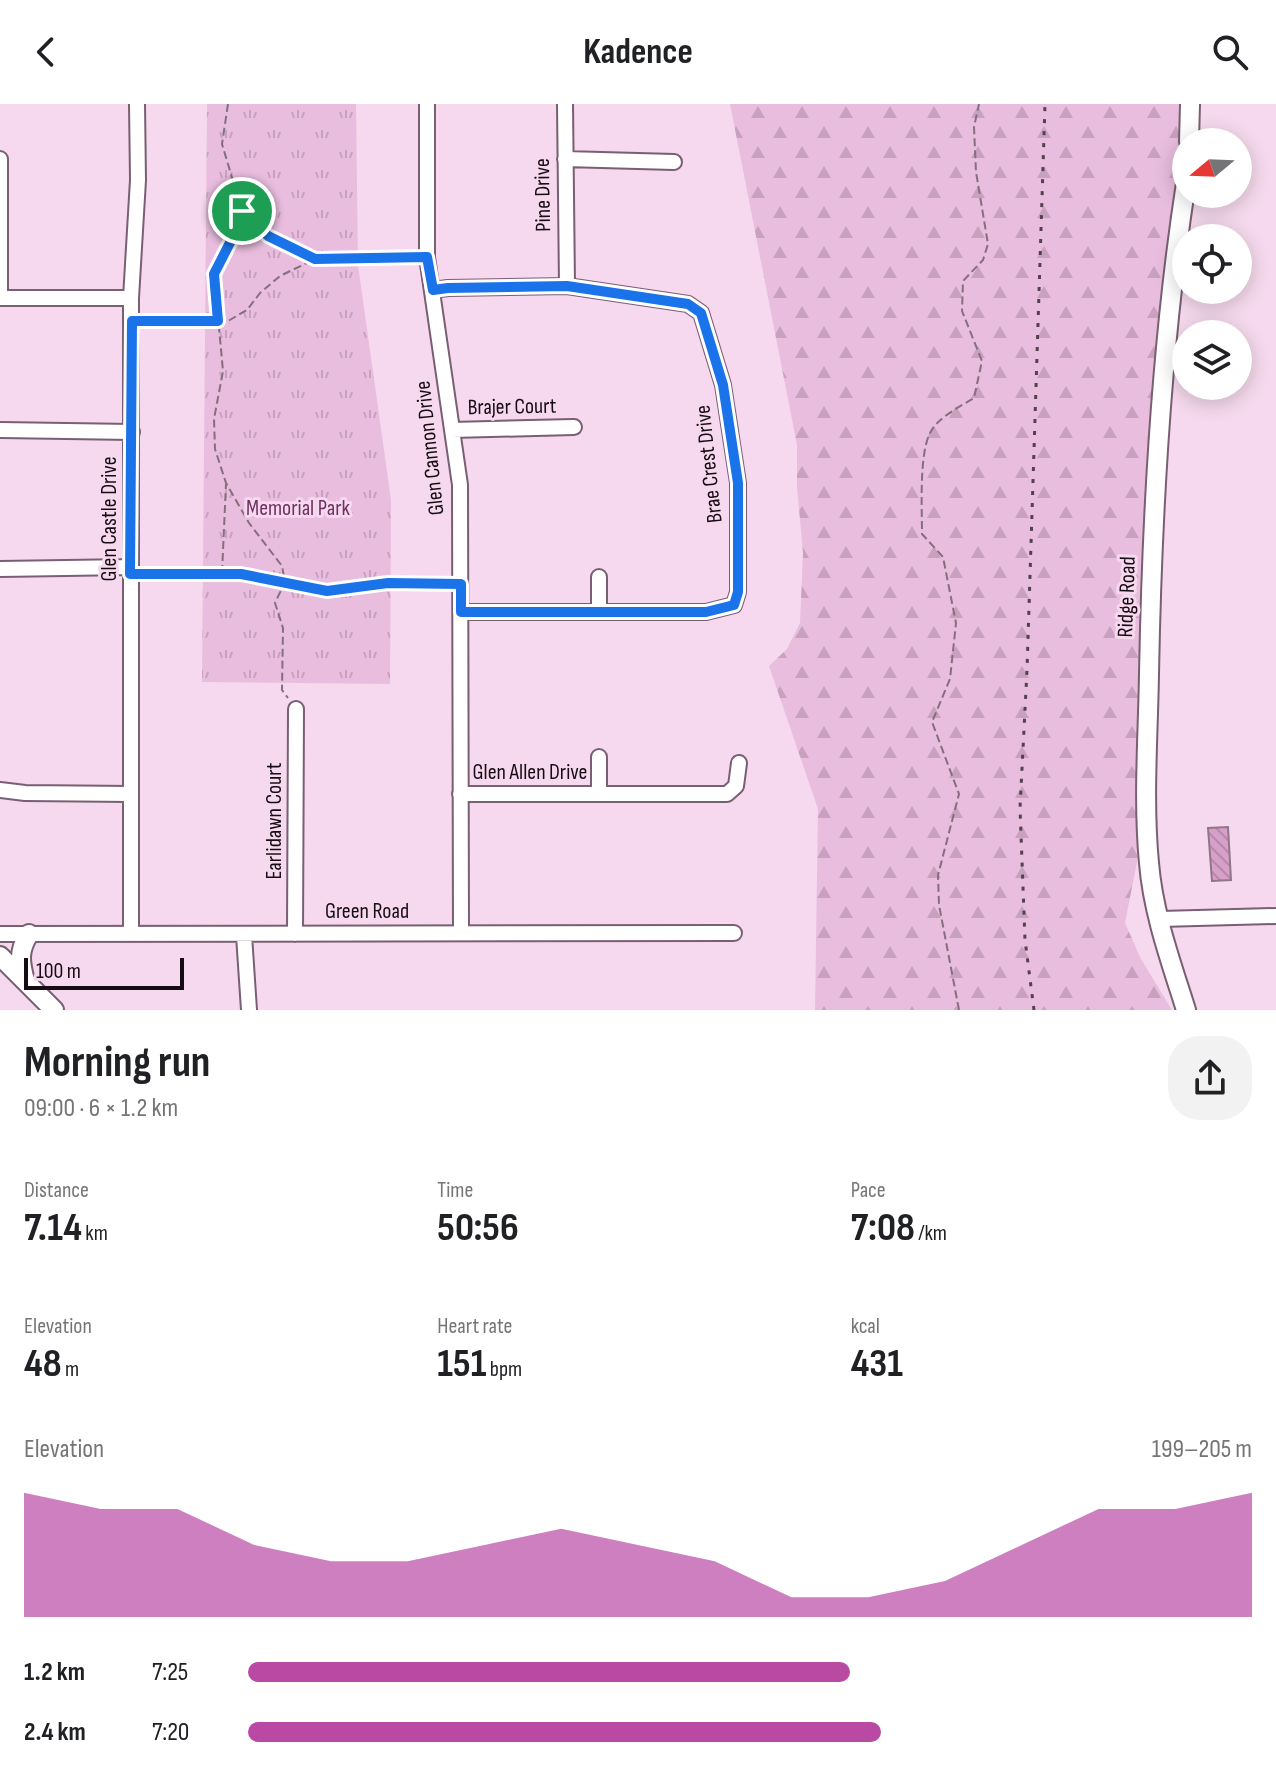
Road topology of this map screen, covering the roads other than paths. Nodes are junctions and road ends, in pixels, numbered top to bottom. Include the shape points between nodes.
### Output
1 (137, 104) edge
2 (427, 104) edge
3 (565, 104) edge
4 (1190, 104) edge
5 (1189, 128) edge
6 (0, 159) edge
7 (565, 159) junction
8 (674, 162) dead end
9 (1182, 208) edge
10 (567, 286) junction
11 (433, 290) junction
12 (0, 298) edge
13 (131, 298) junction
14 (574, 427) dead end
15 (0, 430) edge
16 (452, 430) junction
17 (132, 432) junction
18 (0, 569) edge
19 (130, 571) junction
20 (599, 577) dead end
21 (461, 612) junction
22 (599, 612) junction
23 (296, 709) road end
24 (599, 757) dead end
25 (739, 763) dead end
26 (0, 790) edge
27 (131, 794) junction
28 (460, 794) junction
29 (599, 794) junction
30 (1276, 916) edge
31 (1160, 919) junction
32 (461, 933) junction
33 (734, 933) dead end
34 (0, 934) edge
35 (29, 934) junction
36 (131, 934) junction
37 (295, 934) junction
38 (244, 935) junction
39 (0, 956) edge
40 (25, 981) junction
41 (54, 1010) edge
42 (249, 1010) edge
43 (1186, 1010) edge

1 - 13 street, Glen Castle Drive
2 - 11 street, Glen Cannon Drive via 427,257
3 - 7 street, Pine Drive
4 - 5 main road
6 - 12 street
7 - 8 street
7 - 10 street, Pine Drive
9 - 31 main road, Ridge Road via 1163,355 1150,631 1147,826
10 - 11 street, Brae Crest Drive
10 - 22 street, Brae Crest Drive via 688,304 701,313 723,385 738,483 734,605 706,612
11 - 16 street, Glen Cannon Drive
12 - 13 street
13 - 17 street, Glen Castle Drive
14 - 16 street, Brajer Court
15 - 17 street
16 - 21 street, Glen Cannon Drive via 460,485
17 - 19 street, Glen Castle Drive
18 - 19 street
19 - 27 street, Glen Castle Drive
20 - 22 street
21 - 22 street, Brae Crest Drive
21 - 28 street, Glen Cannon Drive
23 - 37 street, Earlidawn Court
24 - 29 street, Glen Allen Drive
25 - 29 street, Glen Allen Drive via 736,786 727,794
26 - 27 street
27 - 36 street, Glen Castle Drive
28 - 29 street, Glen Allen Drive
28 - 32 street, Glen Cannon Drive
30 - 31 street
31 - 43 main road, Ridge Road
32 - 33 street, Green Road
32 - 37 street, Green Road
34 - 35 street, Green Road
35 - 36 street, Green Road
35 - 40 main road via 20,948
36 - 38 street, Green Road
37 - 38 street, Green Road
38 - 42 street
39 - 40 main road
40 - 41 main road

